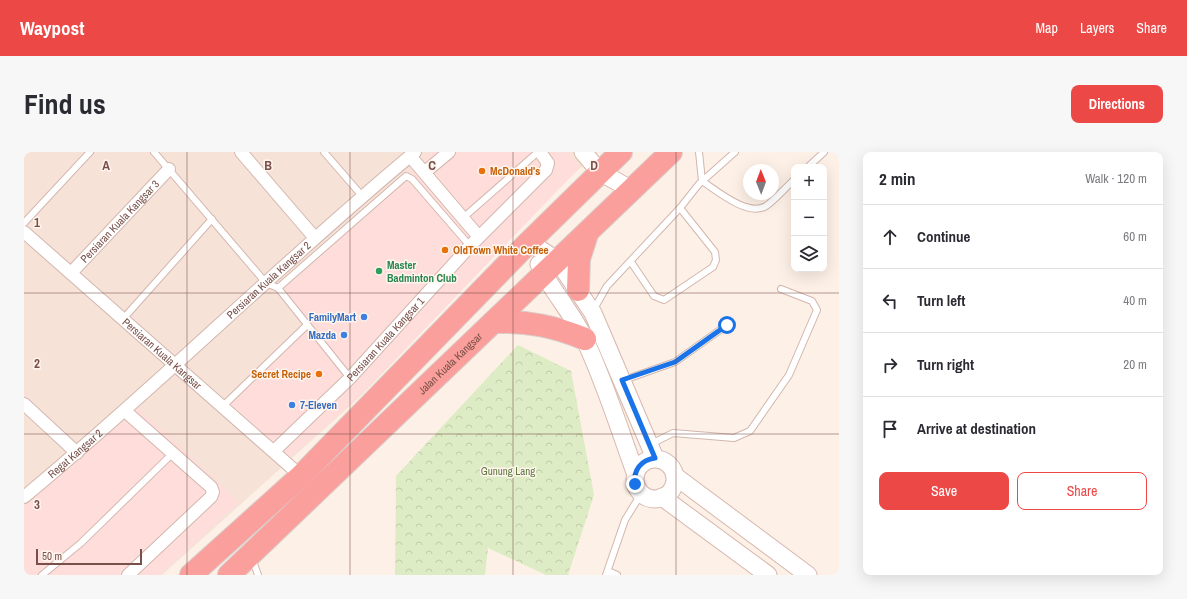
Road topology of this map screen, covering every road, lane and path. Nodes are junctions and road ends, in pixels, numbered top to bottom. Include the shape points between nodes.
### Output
1 (90, 152) edge
2 (154, 152) edge
3 (241, 152) edge
4 (324, 152) edge
5 (449, 152) edge
6 (539, 152) edge
7 (583, 152) edge
8 (671, 152) edge
9 (699, 152) edge
10 (735, 152) edge
11 (824, 152) edge
12 (413, 154) edge
13 (609, 159) edge
14 (811, 164) edge
15 (169, 169) junction
16 (424, 172) junction
17 (702, 181) junction
18 (791, 183) edge
19 (632, 190) junction
20 (363, 197) junction
21 (680, 208) junction
22 (463, 218) junction
23 (212, 219) junction
24 (25, 232) edge
25 (587, 233) junction
26 (479, 237) junction
27 (315, 238) junction
28 (529, 242) junction
29 (470, 246) junction
30 (631, 262) junction
31 (551, 268) junction
32 (71, 273) junction
33 (266, 283) junction
34 (278, 288) junction
35 (781, 289) dead end
36 (578, 290) junction
37 (593, 313) junction
38 (123, 319) junction
39 (494, 322) junction
40 (307, 325) junction
41 (727, 325) dead end
42 (585, 339) junction
43 (175, 365) junction
44 (350, 378) junction
45 (622, 380) junction
46 (24, 404) edge
47 (223, 406) junction
48 (125, 411) junction
49 (274, 451) junction
50 (652, 452) junction
51 (77, 453) junction
52 (172, 454) junction
53 (635, 472) junction
54 (301, 476) junction
55 (675, 476) junction
56 (641, 494) junction
57 (24, 497) edge
58 (662, 497) junction
59 (251, 555) junction
60 (607, 573) edge
61 (42, 575) edge
62 (128, 575) edge
63 (191, 575) edge
64 (229, 575) edge
65 (258, 575) edge
66 (617, 575) edge
67 (768, 575) edge
68 (808, 575) edge

1 - 24 lane
2 - 15 lane
3 - 27 street
4 - 20 lane
5 - 16 street
6 - 22 lane
6 - 26 street, Persiaran Kuala Kangsar 1 via 548,163 546,170
7 - 13 street
8 - 19 highway, Jalan Kuala Kangsar
9 - 17 lane
10 - 17 lane
11 - 14 lane
12 - 16 street
12 - 20 street, Persiaran Kuala Kangsar 2
13 - 19 street
13 - 28 highway
15 - 23 lane
15 - 32 street, Persiaran Kuala Kangsar 3
16 - 22 street
17 - 18 lane via 741,206 753,209 767,205
17 - 21 lane
19 - 25 highway, Jalan Kuala Kangsar
20 - 27 street, Persiaran Kuala Kangsar 2
21 - 30 lane
21 - 30 lane via 715,252 714,267 664,300 654,296
22 - 26 street
23 - 33 lane
23 - 38 lane
24 - 32 street, Persiaran Kuala Kangsar
25 - 31 highway, Jalan Kuala Kangsar
25 - 36 highway via 579,259
26 - 29 street, Persiaran Kuala Kangsar 1
27 - 33 street, Persiaran Kuala Kangsar 2
28 - 31 street
28 - 54 highway
29 - 34 lane via 412,179 406,176
29 - 44 street, Persiaran Kuala Kangsar 1
30 - 37 lane via 607,286
31 - 36 street
31 - 39 highway, Jalan Kuala Kangsar
31 - 42 street via 561,298
32 - 38 street, Persiaran Kuala Kangsar
33 - 34 lane
33 - 43 street, Persiaran Kuala Kangsar 2
34 - 40 lane
35 - 50 lane via 812,301 818,310 789,375 750,431 734,438 673,433
36 - 37 street
37 - 45 street
38 - 43 street, Persiaran Kuala Kangsar
39 - 42 highway via 519,321 542,324
39 - 59 highway, Jalan Kuala Kangsar
40 - 44 lane
40 - 47 lane
41 - 45 lane via 675,362
42 - 53 street
43 - 47 street, Persiaran Kuala Kangsar
43 - 48 street, Persiaran Kuala Kangsar 2
44 - 49 street, Persiaran Kuala Kangsar 1
45 - 50 street
46 - 51 street
47 - 49 street, Persiaran Kuala Kangsar
48 - 51 street, Regat Kangsar 2
48 - 52 street
49 - 54 street, Persiaran Kuala Kangsar
50 - 53 street
50 - 55 street via 670,465
51 - 57 street, Regat Kangsar 2
52 - 61 lane via 81,543
52 - 62 street via 211,487 212,494
53 - 56 street via 635,484
54 - 63 highway
55 - 58 street via 672,489
55 - 68 street
56 - 58 street via 651,499
56 - 60 lane via 625,520
58 - 67 street
59 - 64 highway, Jalan Kuala Kangsar
59 - 65 lane
60 - 66 lane

